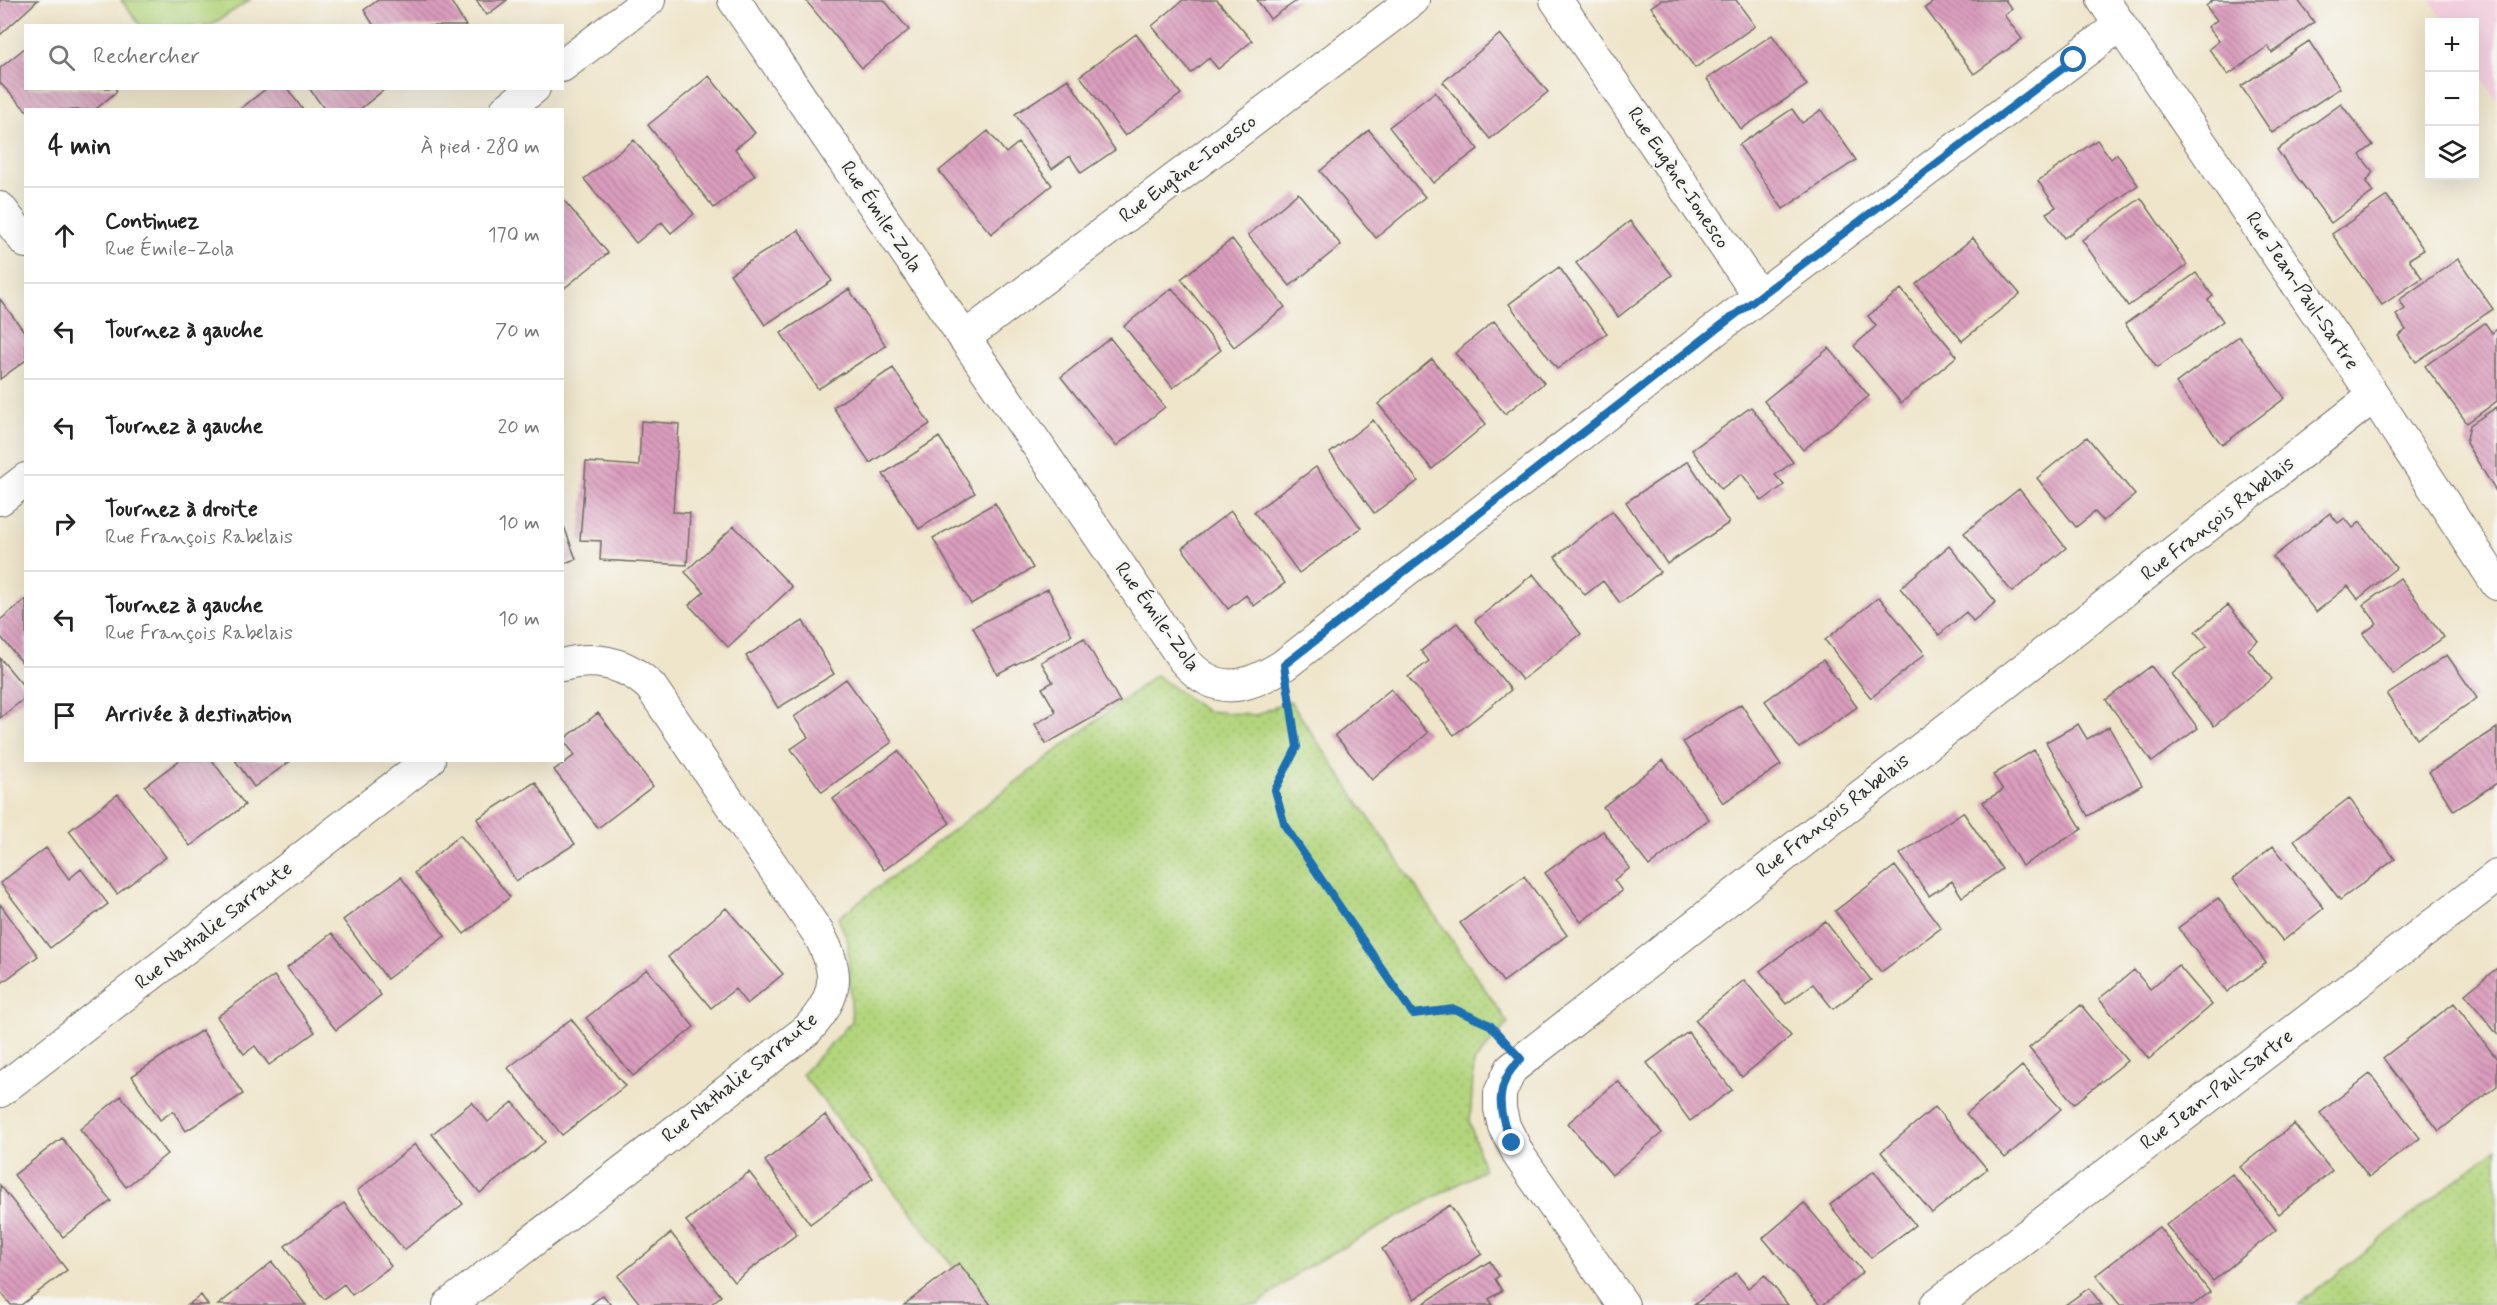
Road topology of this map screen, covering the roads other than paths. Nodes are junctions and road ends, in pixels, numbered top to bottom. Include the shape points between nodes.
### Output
1 (649, 0) edge
2 (734, 0) edge
3 (1413, 0) edge
4 (1556, 0) edge
5 (2103, 0) edge
6 (2120, 26) junction
7 (564, 64) edge
8 (532, 90) edge
9 (509, 108) edge
10 (0, 208) edge
11 (24, 239) edge
12 (1759, 296) junction
13 (964, 338) junction
14 (2374, 396) junction
15 (24, 481) edge
16 (0, 499) edge
17 (2497, 584) edge
18 (564, 665) edge
19 (426, 762) edge
20 (2497, 876) edge
21 (0, 1091) edge
22 (449, 1305) edge
23 (1623, 1305) edge
24 (1936, 1305) edge

1 - 7 street
2 - 13 street, Rue Émile-Zola
3 - 13 street, Rue Eugène-Ionesco
4 - 12 street, Rue Eugène-Ionesco
5 - 6 street, Rue Jean-Paul-Sartre
6 - 12 street, Rue Émile-Zola
6 - 14 street, Rue Jean-Paul-Sartre
8 - 9 street
10 - 11 street
12 - 13 street, Rue Émile-Zola via 1284,665 1245,683 1212,684 1197,675
14 - 17 street, Rue Jean-Paul-Sartre
14 - 23 street, Rue François Rabelais via 1511,1069 1500,1093 1504,1126 1520,1157
15 - 16 street
18 - 22 street, Rue Nathalie Sarraute via 594,660 617,665 630,669 651,687 818,933 833,964 834,985 828,1004 807,1030
19 - 21 street, Rue Nathalie Sarraute
20 - 24 street, Rue Jean-Paul-Sartre

